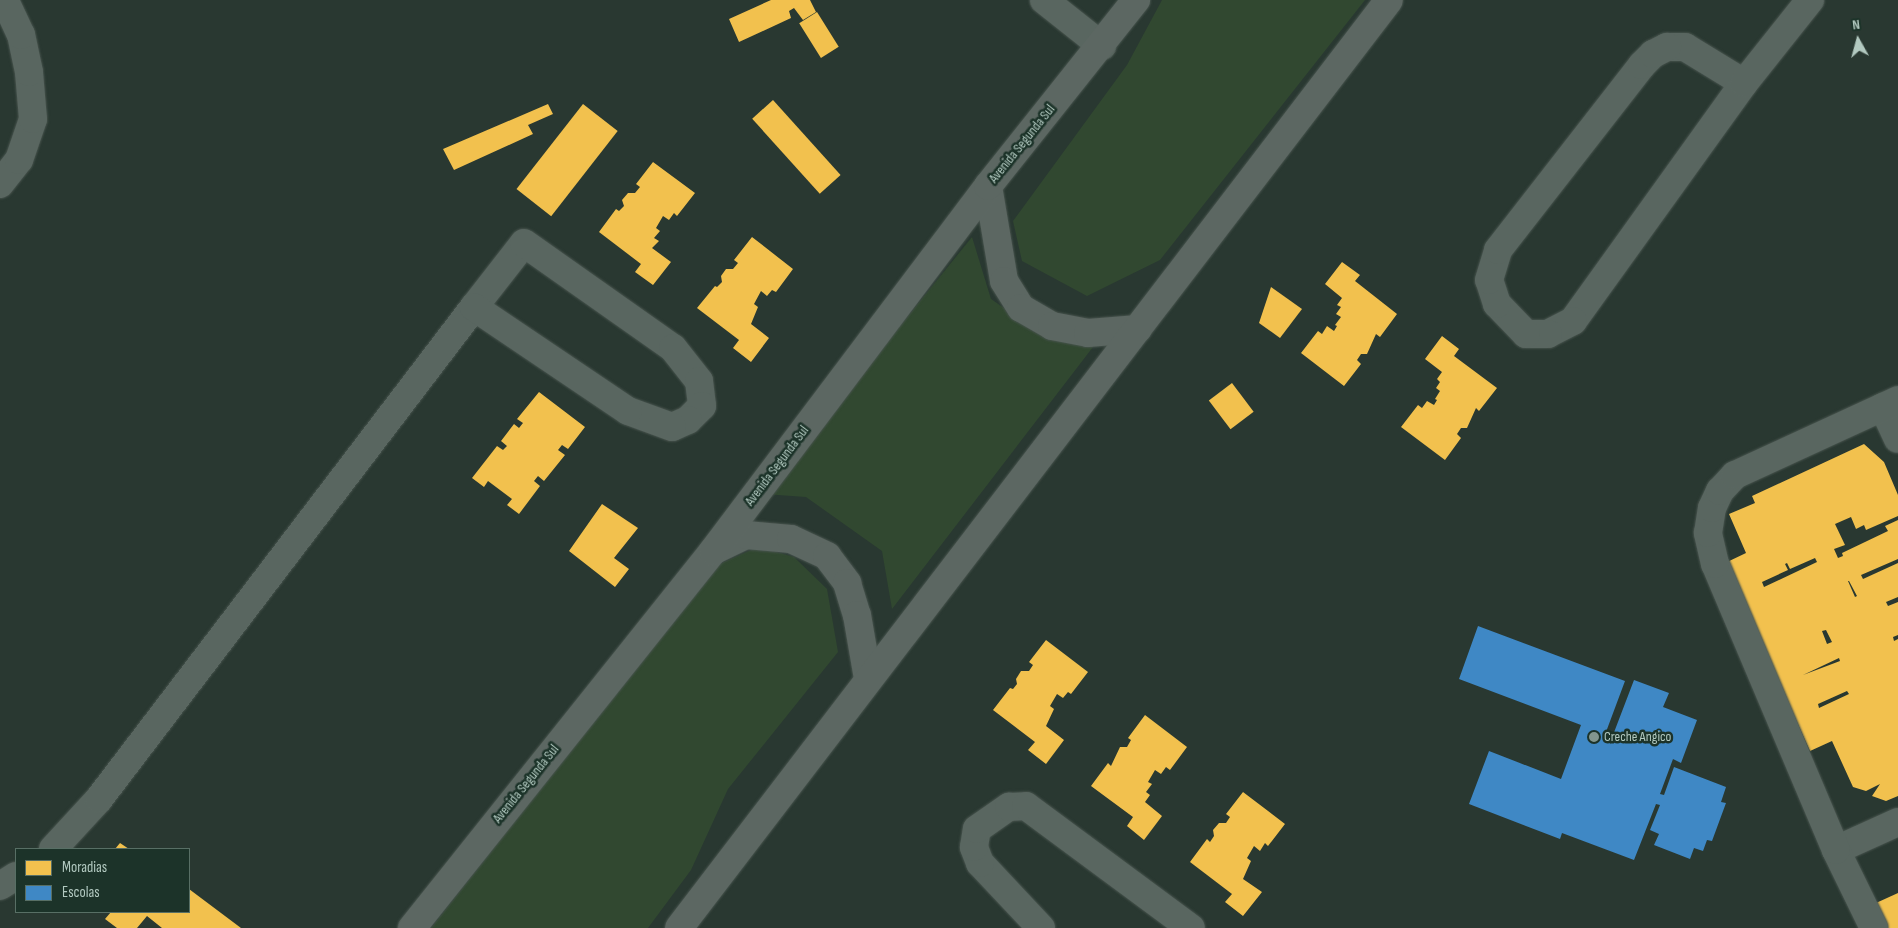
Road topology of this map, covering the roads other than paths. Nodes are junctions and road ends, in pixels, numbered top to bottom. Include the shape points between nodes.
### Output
1 (5, 0) edge
2 (1044, 0) edge
3 (1136, 0) edge
4 (1389, 0) edge
5 (1810, 0) edge
6 (1102, 46) junction
7 (1744, 83) junction
8 (0, 184) edge
9 (988, 186) junction
10 (474, 307) junction
11 (1138, 329) junction
12 (1890, 404) edge
13 (1898, 439) edge
14 (713, 551) junction
15 (868, 680) junction
16 (1898, 822) edge
17 (54, 848) edge
18 (1836, 850) junction
19 (15, 877) edge
20 (0, 886) edge
21 (1038, 927) edge
22 (412, 928) edge
23 (679, 928) edge
24 (1191, 928) edge
25 (1874, 928) edge

1 - 8 street via 21,35 29,72 33,118 19,160
2 - 6 street
3 - 6 main road, Avenida Segunda Sul
4 - 11 main road
5 - 7 street
6 - 9 main road, Avenida Segunda Sul
7 - 7 street via 1573,321 1548,334 1526,334 1497,304 1489,280 1498,250 1642,65 1667,47 1685,47
9 - 11 main road via 1004,280 1021,308 1052,326 1088,333
9 - 14 main road, Avenida Segunda Sul
10 - 10 street via 524,243 673,348 699,381 702,406 688,420 672,427 628,410
10 - 17 street via 99,799
11 - 15 main road
12 - 13 street
12 - 18 street via 1735,475 1720,491 1712,508 1708,532 1715,564
14 - 15 main road via 746,535 791,539 827,556 847,583 857,615
14 - 22 main road, Avenida Segunda Sul
15 - 23 main road
16 - 18 street
18 - 25 street
19 - 20 street
21 - 24 street via 980,863 974,847 977,829 1010,808 1026,806

